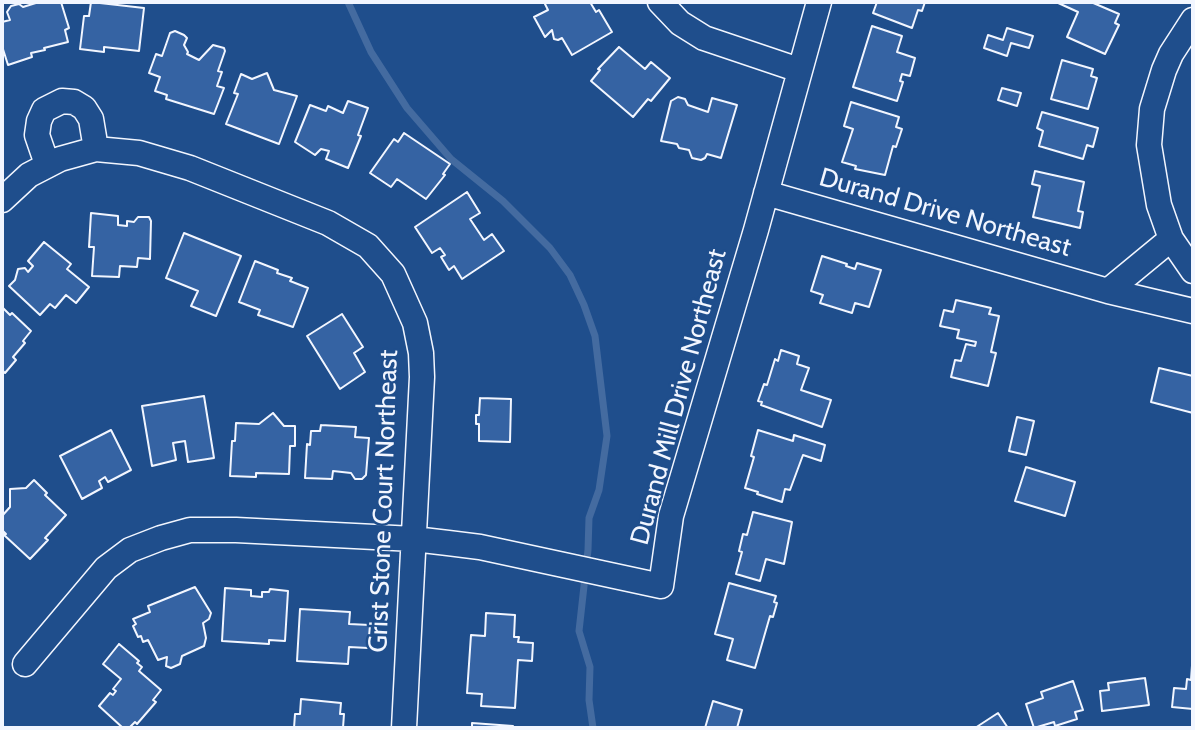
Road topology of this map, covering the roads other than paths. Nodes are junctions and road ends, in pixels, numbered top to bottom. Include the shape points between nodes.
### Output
1 (660, 2) edge
2 (819, 2) edge
3 (1193, 20) edge
4 (799, 70) junction
5 (96, 149) junction
6 (47, 164) junction
7 (766, 193) junction
8 (2, 200) edge
9 (1171, 239) junction
10 (1193, 271) edge
11 (1108, 291) junction
12 (1193, 311) edge
13 (414, 539) junction
14 (25, 664) dead end
15 (404, 728) edge

1 - 4 street via 680,23 704,38
2 - 4 street, Durand Mill Drive Northeast
3 - 9 street via 1164,70 1149,128 1153,177
4 - 7 street, Durand Mill Drive Northeast
5 - 6 street, Grist Stone Court Northeast
5 - 6 street via 85,108 62,101 44,110 39,121 37,135
5 - 13 street, Grist Stone Court Northeast via 164,159 328,223 368,246 393,274 415,323 421,353
6 - 8 street, Grist Stone Court Northeast
7 - 11 street, Durand Drive Northeast
7 - 13 street, Durand Mill Drive Northeast via 671,516 661,586 480,547
9 - 10 street
9 - 11 street
11 - 12 street, Durand Drive Northeast
13 - 14 street, Durand Mill Drive Northeast via 216,529 174,533 130,550 106,568
13 - 15 street, Grist Stone Court Northeast

